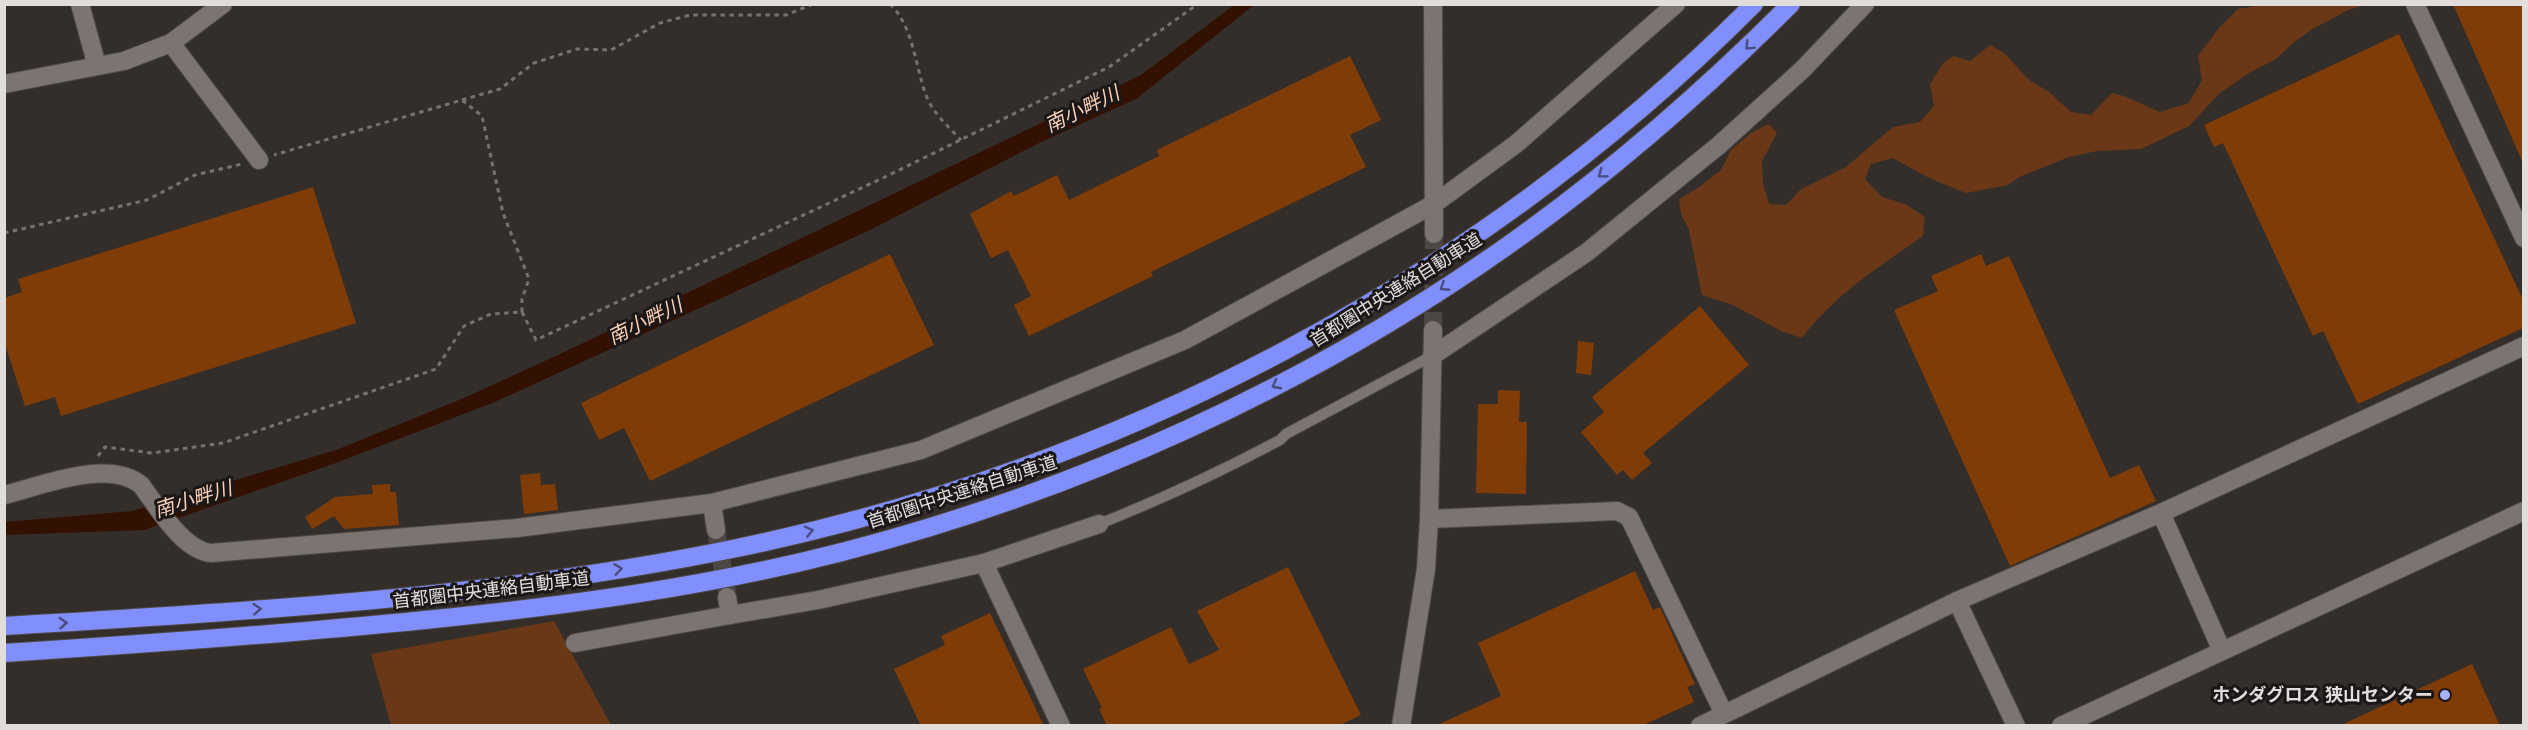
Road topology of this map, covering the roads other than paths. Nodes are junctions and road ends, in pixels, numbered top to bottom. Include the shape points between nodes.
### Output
1 (80, 4) edge
2 (1433, 4) edge
3 (1676, 4) edge
4 (1754, 4) edge
5 (1791, 4) edge
6 (1864, 4) edge
7 (2415, 4) edge
8 (214, 8) edge
9 (171, 43) junction
10 (97, 66) junction
11 (4, 84) edge
12 (259, 160) road end
13 (1434, 204) junction
14 (1434, 234) tunnel mouth
15 (2523, 238) edge
16 (1433, 330) tunnel mouth
17 (2523, 346) edge
18 (1432, 356) junction
19 (4, 495) edge
20 (712, 503) junction
21 (2523, 511) edge
22 (2161, 513) junction
23 (1429, 519) junction
24 (1099, 524) joint
25 (716, 530) tunnel mouth
26 (984, 563) junction
27 (1957, 602) junction
28 (4, 626) edge
29 (575, 643) dead end
30 (2222, 651) junction
31 (4, 653) edge
32 (1724, 714) junction
33 (1061, 726) edge
34 (1401, 726) edge
35 (1700, 726) edge
36 (2016, 726) edge
37 (2061, 726) edge

1 - 10 street
2 - 13 street
3 - 13 street via 1516,144
28 -> 4 highway, 首都圏中央連絡自動車道 via 264,609 508,586 639,566 739,548 843,523 942,496 1040,462 1139,422 1306,340 1493,225 1706,53
5 -> 31 highway, 首都圏中央連絡自動車道 via 1732,63 1622,159 1507,246 1402,314 1308,368 1232,408 1062,483 948,522 838,553 642,592 387,624
6 - 18 street via 1802,70 1718,146 1586,253
7 - 15 street
8 - 9 street
9 - 10 street via 124,61
9 - 12 street
10 - 11 street
13 - 14 street
13 - 20 street via 1185,340 932,446
16 - 18 street
17 - 22 street
18 - 23 street
18 - 24 lane via 1231,467 1174,495
19 - 20 street via 98,473 122,474 141,485 194,549 211,553 517,528
20 - 25 street
21 - 30 street
22 - 27 street
22 - 30 street
23 - 32 street via 1617,511 1629,517
23 - 34 street via 1420,617
24 - 26 street
26 - 29 street via 818,600 729,606
26 - 33 street
27 - 32 street
27 - 36 street
30 - 37 street
32 - 35 street

